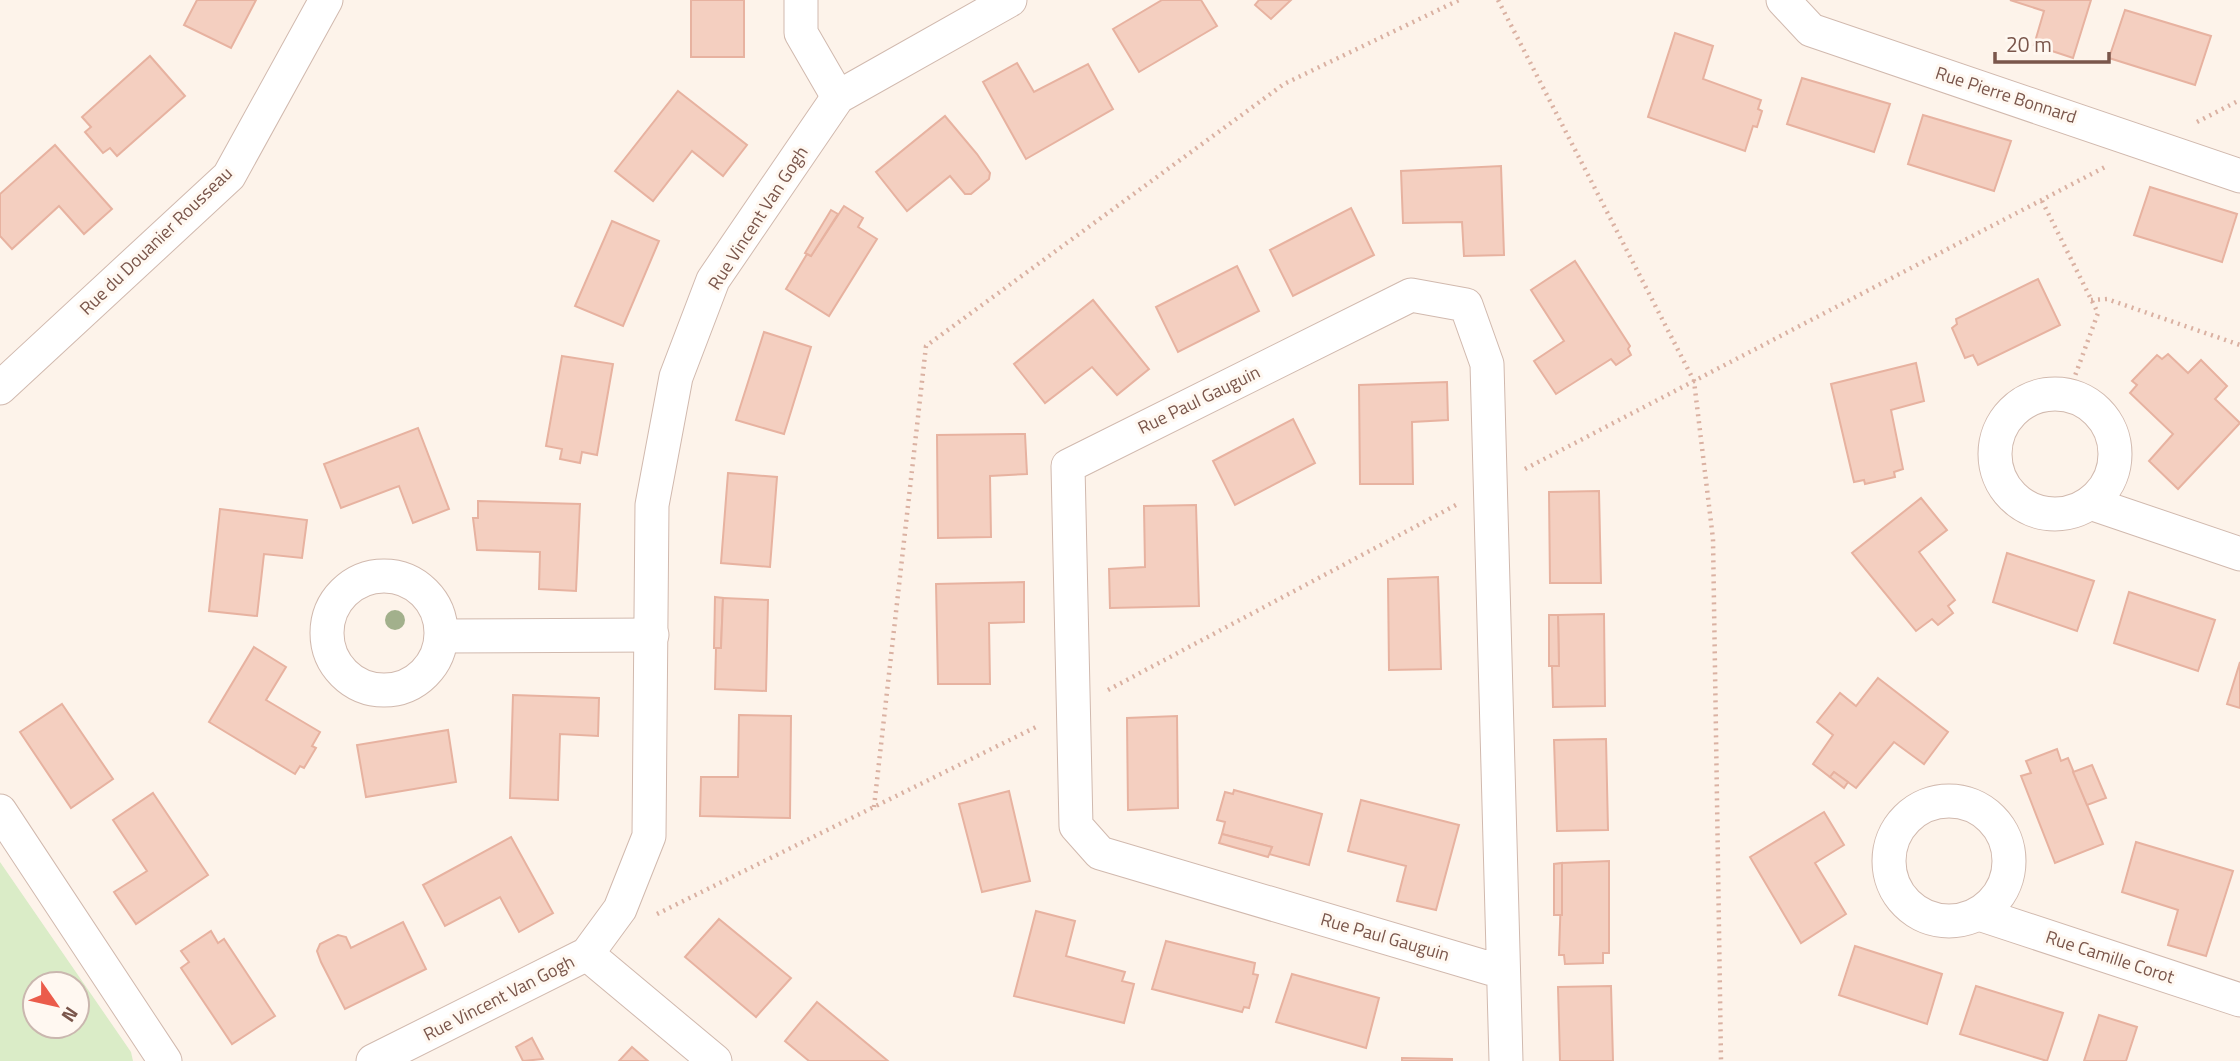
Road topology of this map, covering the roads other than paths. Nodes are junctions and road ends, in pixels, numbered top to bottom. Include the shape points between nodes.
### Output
1 (326, 0) edge
2 (801, 0) edge
3 (1010, 0) edge
4 (1783, 0) edge
5 (838, 97) junction
6 (2240, 176) edge
7 (0, 388) edge
8 (2090, 503) junction
9 (2240, 554) edge
10 (652, 635) junction
11 (442, 636) dead end
12 (0, 811) edge
13 (1979, 914) dead end
14 (587, 954) junction
15 (1502, 972) junction
16 (2240, 1000) edge
17 (164, 1061) edge
18 (373, 1061) edge
19 (715, 1061) edge
20 (1506, 1061) edge

1 - 7 street, Rue du Douanier Rousseau via 229,176
2 - 5 street via 801,33
3 - 5 street, Rue Vincent Van Gogh
4 - 6 street, Rue Pierre Bonnard via 1811,30
5 - 10 street, Rue Vincent Van Gogh via 713,279 676,377 652,505
8 - 8 street via 2073,512 2053,514 2016,500 2003,484 1996,446 2013,411 2049,394 2087,402 2102,415 2116,452 2104,489
8 - 9 street
10 - 11 street
10 - 14 street, Rue Vincent Van Gogh via 649,836 620,909
12 - 17 street
13 - 16 street, Rue Camille Corot
14 - 18 street, Rue Vincent Van Gogh
14 - 19 street
15 - 15 street, Rue Paul Gauguin via 1487,364 1466,305 1411,295 1068,466 1076,826 1100,853
15 - 20 street, Rue Paul Gauguin

